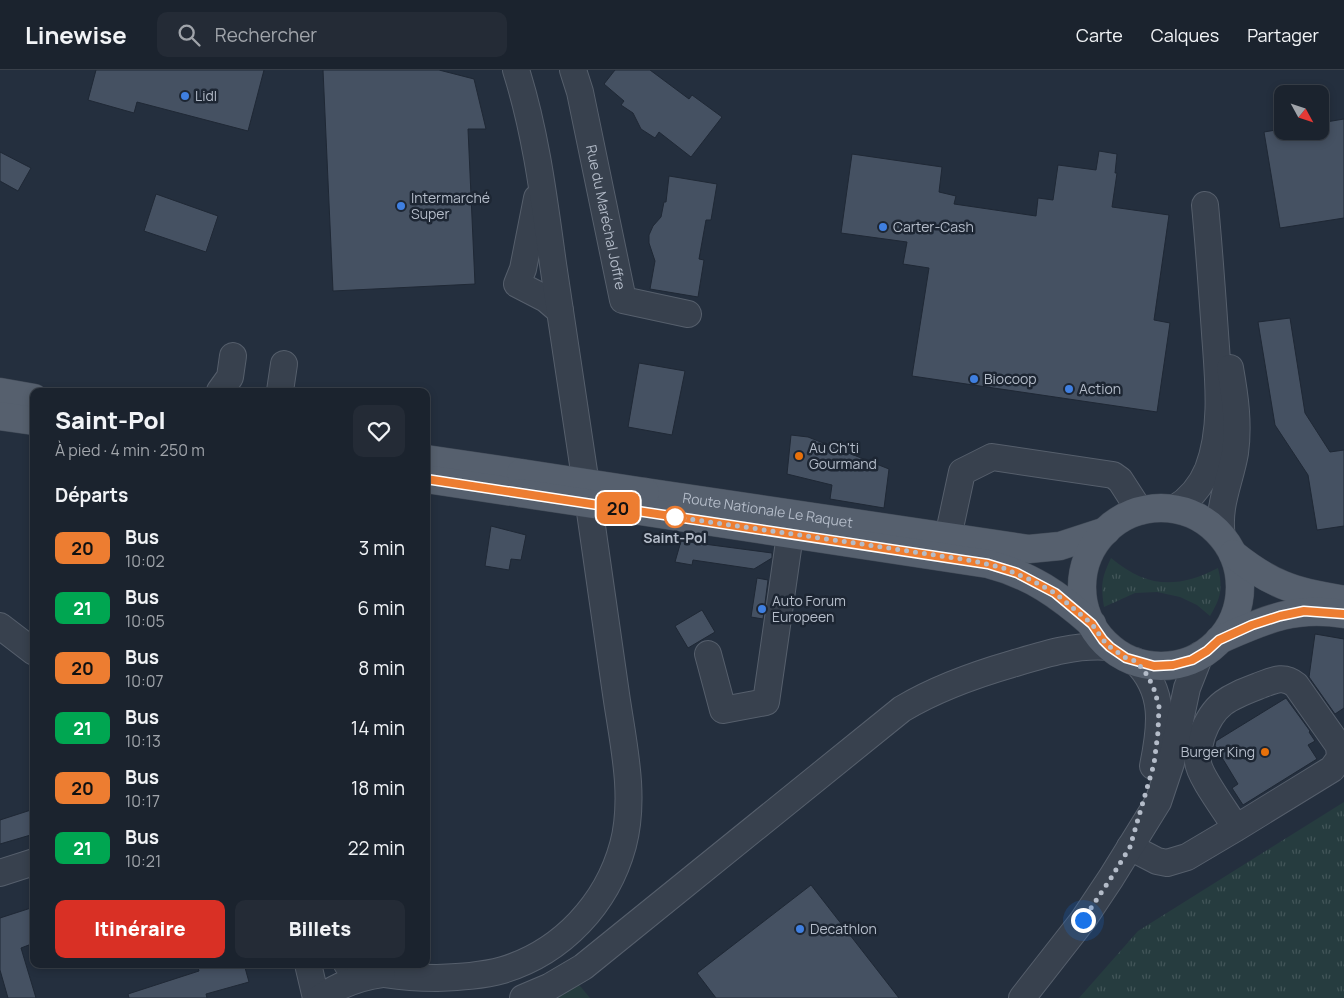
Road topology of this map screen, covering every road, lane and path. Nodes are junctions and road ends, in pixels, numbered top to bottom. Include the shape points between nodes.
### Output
1 (516, 70) edge
2 (573, 70) edge
3 (539, 166) junction
4 (1205, 204) dead end
5 (1212, 282) junction
6 (560, 311) junction
7 (688, 314) dead end
8 (233, 356) dead end
9 (284, 364) dead end
10 (222, 388) edge
11 (280, 388) edge
12 (0, 392) edge
13 (30, 397) edge
14 (0, 416) edge
15 (30, 420) edge
16 (430, 446) edge
17 (430, 459) edge
18 (430, 479) edge
19 (515, 482) junction
20 (1174, 509) junction
21 (1140, 511) junction
22 (792, 524) junction
23 (1106, 531) junction
24 (948, 537) junction
25 (1227, 545) junction
26 (1344, 600) edge
27 (1344, 614) edge
28 (1092, 624) junction
29 (0, 626) edge
30 (1110, 647) junction
31 (1210, 648) junction
32 (30, 649) edge
33 (708, 654) dead end
34 (1135, 661) junction
35 (1236, 828) junction
36 (1130, 847) junction
37 (30, 863) edge
38 (0, 873) edge
39 (309, 968) edge
40 (362, 968) edge
41 (385, 974) junction
42 (316, 998) edge
43 (320, 998) edge
44 (522, 998) edge
45 (1022, 998) edge

1 - 3 street
2 - 7 street, Rue du Maréchal Joffre via 623,300
3 - 6 street
3 - 6 street via 536,204 517,284
4 - 5 street
5 - 20 street via 1217,368 1216,431 1212,456 1201,484
5 - 25 street via 1227,350 1238,426 1235,455 1220,516
6 - 41 street via 626,764 627,818 622,846 612,875 597,902 566,936 542,953 487,974 431,978
8 - 10 street via 230,377
9 - 11 street
12 - 13 main road
14 - 15 main road
16 - 19 street via 479,456
17 - 19 main road, Route Nationale Le Raquet
18 - 19 main road, Route Nationale Le Raquet
19 - 22 main road, Route Nationale Le Raquet, bridge
20 - 21 main road
20 - 25 main road via 1200,519
21 - 23 main road
21 - 24 street via 1120,480 1113,475 992,457 962,472
22 - 24 main road, Route Nationale Le Raquet
22 - 28 main road, Route Nationale Le Raquet via 1003,568 1055,593
22 - 33 street via 766,702 723,710
23 - 24 main road, Route Nationale Le Raquet via 1060,546 1039,549
23 - 28 main road via 1089,556 1083,575 1084,605
25 - 26 main road via 1254,571 1277,584
25 - 31 main road via 1238,571 1239,599 1234,617
27 - 31 main road via 1294,612 1266,620
28 - 30 main road
29 - 32 street
30 - 34 main road
30 - 44 street via 1086,646 1054,651 967,678 902,709 583,967
31 - 34 main road via 1173,665 1154,666
31 - 36 street via 1192,675 1182,703 1164,789
34 - 36 street via 1153,686 1159,718 1154,764
35 - 35 street via 1332,769 1340,758 1336,741 1296,685 1287,679 1276,679 1226,700 1206,723 1198,752 1199,769
35 - 36 street via 1187,857 1167,863
36 - 45 street via 1083,920
37 - 38 street
39 - 42 street
40 - 41 street
41 - 43 street via 352,982

